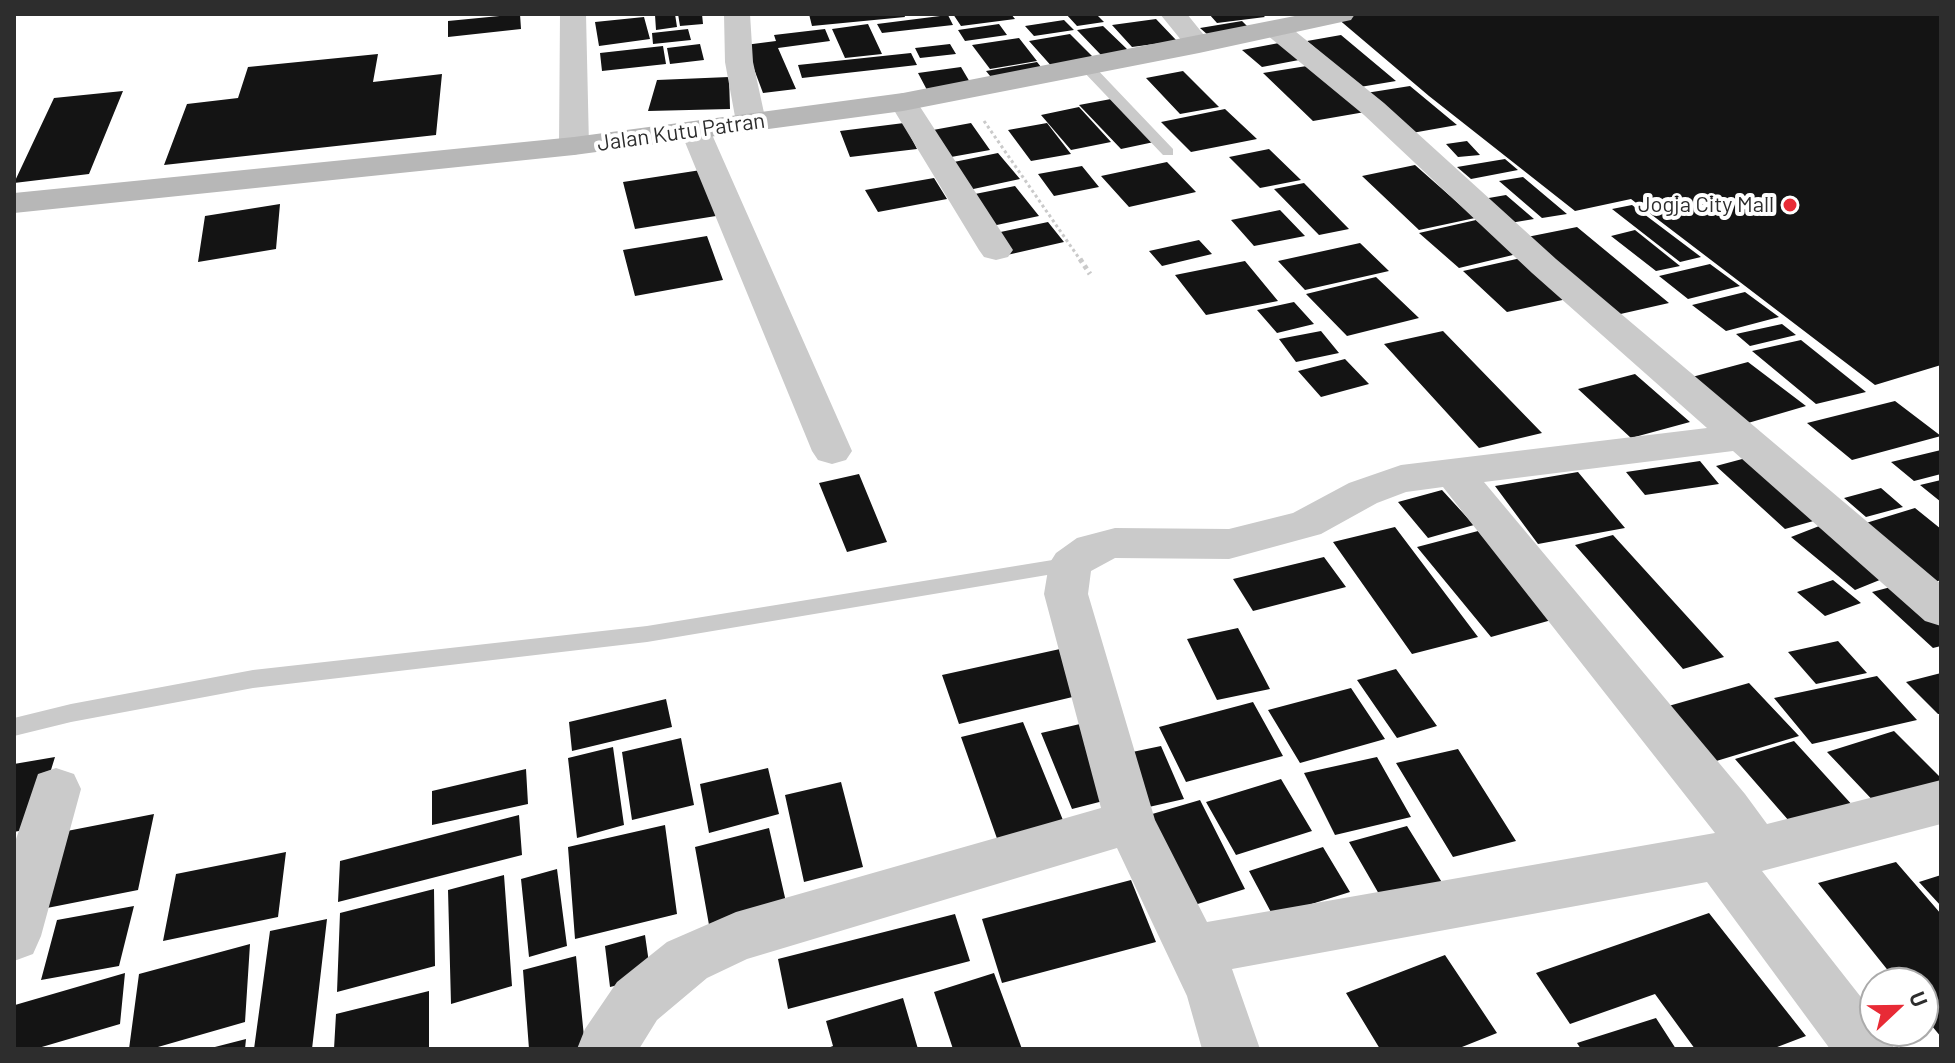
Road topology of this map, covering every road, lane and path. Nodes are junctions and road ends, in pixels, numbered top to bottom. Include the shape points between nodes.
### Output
1 (573, 14) edge
2 (737, 14) edge
3 (1173, 14) edge
4 (1342, 14) edge
5 (1276, 29) junction
6 (1199, 45) junction
7 (1087, 67) junction
8 (963, 91) junction
9 (903, 102) junction
10 (751, 122) junction
11 (695, 130) junction
12 (574, 146) junction
13 (1168, 152) dead end
14 (14, 203) edge
15 (996, 250) dead end
16 (1090, 274) dead end
17 (1739, 437) junction
18 (832, 451) dead end
19 (1452, 471) junction
20 (1071, 564) junction
21 (1941, 609) edge
22 (14, 727) edge
23 (56, 789) dead end
24 (1941, 802) edge
25 (1130, 822) junction
26 (1737, 853) junction
27 (14, 936) edge
28 (1193, 950) junction
29 (606, 1049) edge
30 (1231, 1049) edge
31 (1865, 1049) edge

1 - 12 street
2 - 10 street via 739,62
3 - 6 street
4 - 5 street, Jalan Kutu Patran
5 - 6 street, Jalan Kutu Patran
5 - 17 street via 1374,109
6 - 7 street, Jalan Kutu Patran
7 - 8 street, Jalan Kutu Patran
7 - 13 lane
8 - 9 street, Jalan Kutu Patran
8 - 16 path
9 - 10 street, Jalan Kutu Patran
9 - 15 street
10 - 11 street, Jalan Kutu Patran
11 - 12 street, Jalan Kutu Patran
11 - 18 street
12 - 14 street, Jalan Kutu Patran
17 - 19 street
17 - 21 street
19 - 20 street via 1401,479 1306,524 1229,544 1115,543 1092,549
19 - 26 street via 1727,809
20 - 22 lane via 647,634 253,679
20 - 25 street via 1066,594
23 - 27 street
24 - 26 street
25 - 28 street
25 - 29 street via 736,937 687,960 637,1001
26 - 28 street
26 - 31 street
28 - 30 street via 1214,991

